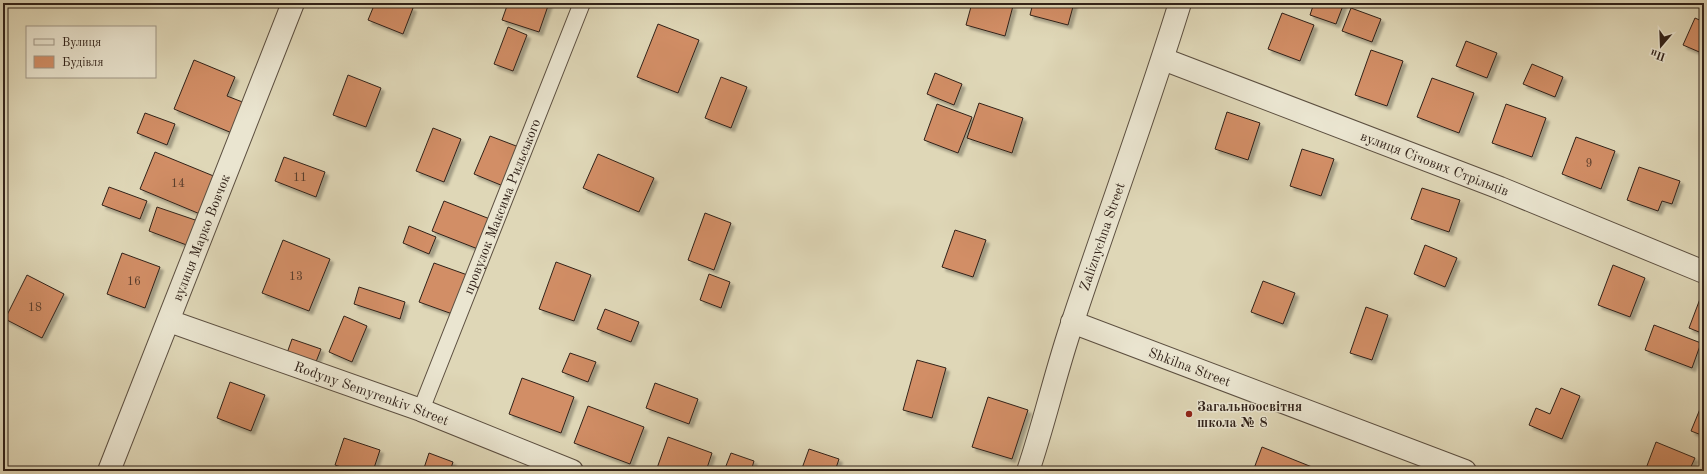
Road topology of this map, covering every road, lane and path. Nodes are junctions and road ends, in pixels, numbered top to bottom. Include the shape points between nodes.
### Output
1 (293, 3) edge
2 (582, 3) edge
3 (1180, 3) edge
4 (1163, 59) junction
5 (1704, 272) edge
6 (169, 320) junction
7 (1072, 322) junction
8 (421, 410) junction
9 (109, 471) edge
10 (572, 471) edge
11 (1028, 471) edge
12 (1465, 471) edge

1 - 6 street, вулиця Марко Вовчок
2 - 8 lane, провулок Максима Рильського
3 - 4 street, Zaliznychna Street
4 - 5 street, вулиця Січових Стрільців via 1493,186
4 - 7 street, Zaliznychna Street
6 - 8 street, Rodyny Semyrenkiv Street
6 - 9 street, вулиця Марко Вовчок
7 - 11 street, Zaliznychna Street via 1040,438
7 - 12 street, Shkilna Street
8 - 10 street, Rodyny Semyrenkiv Street

